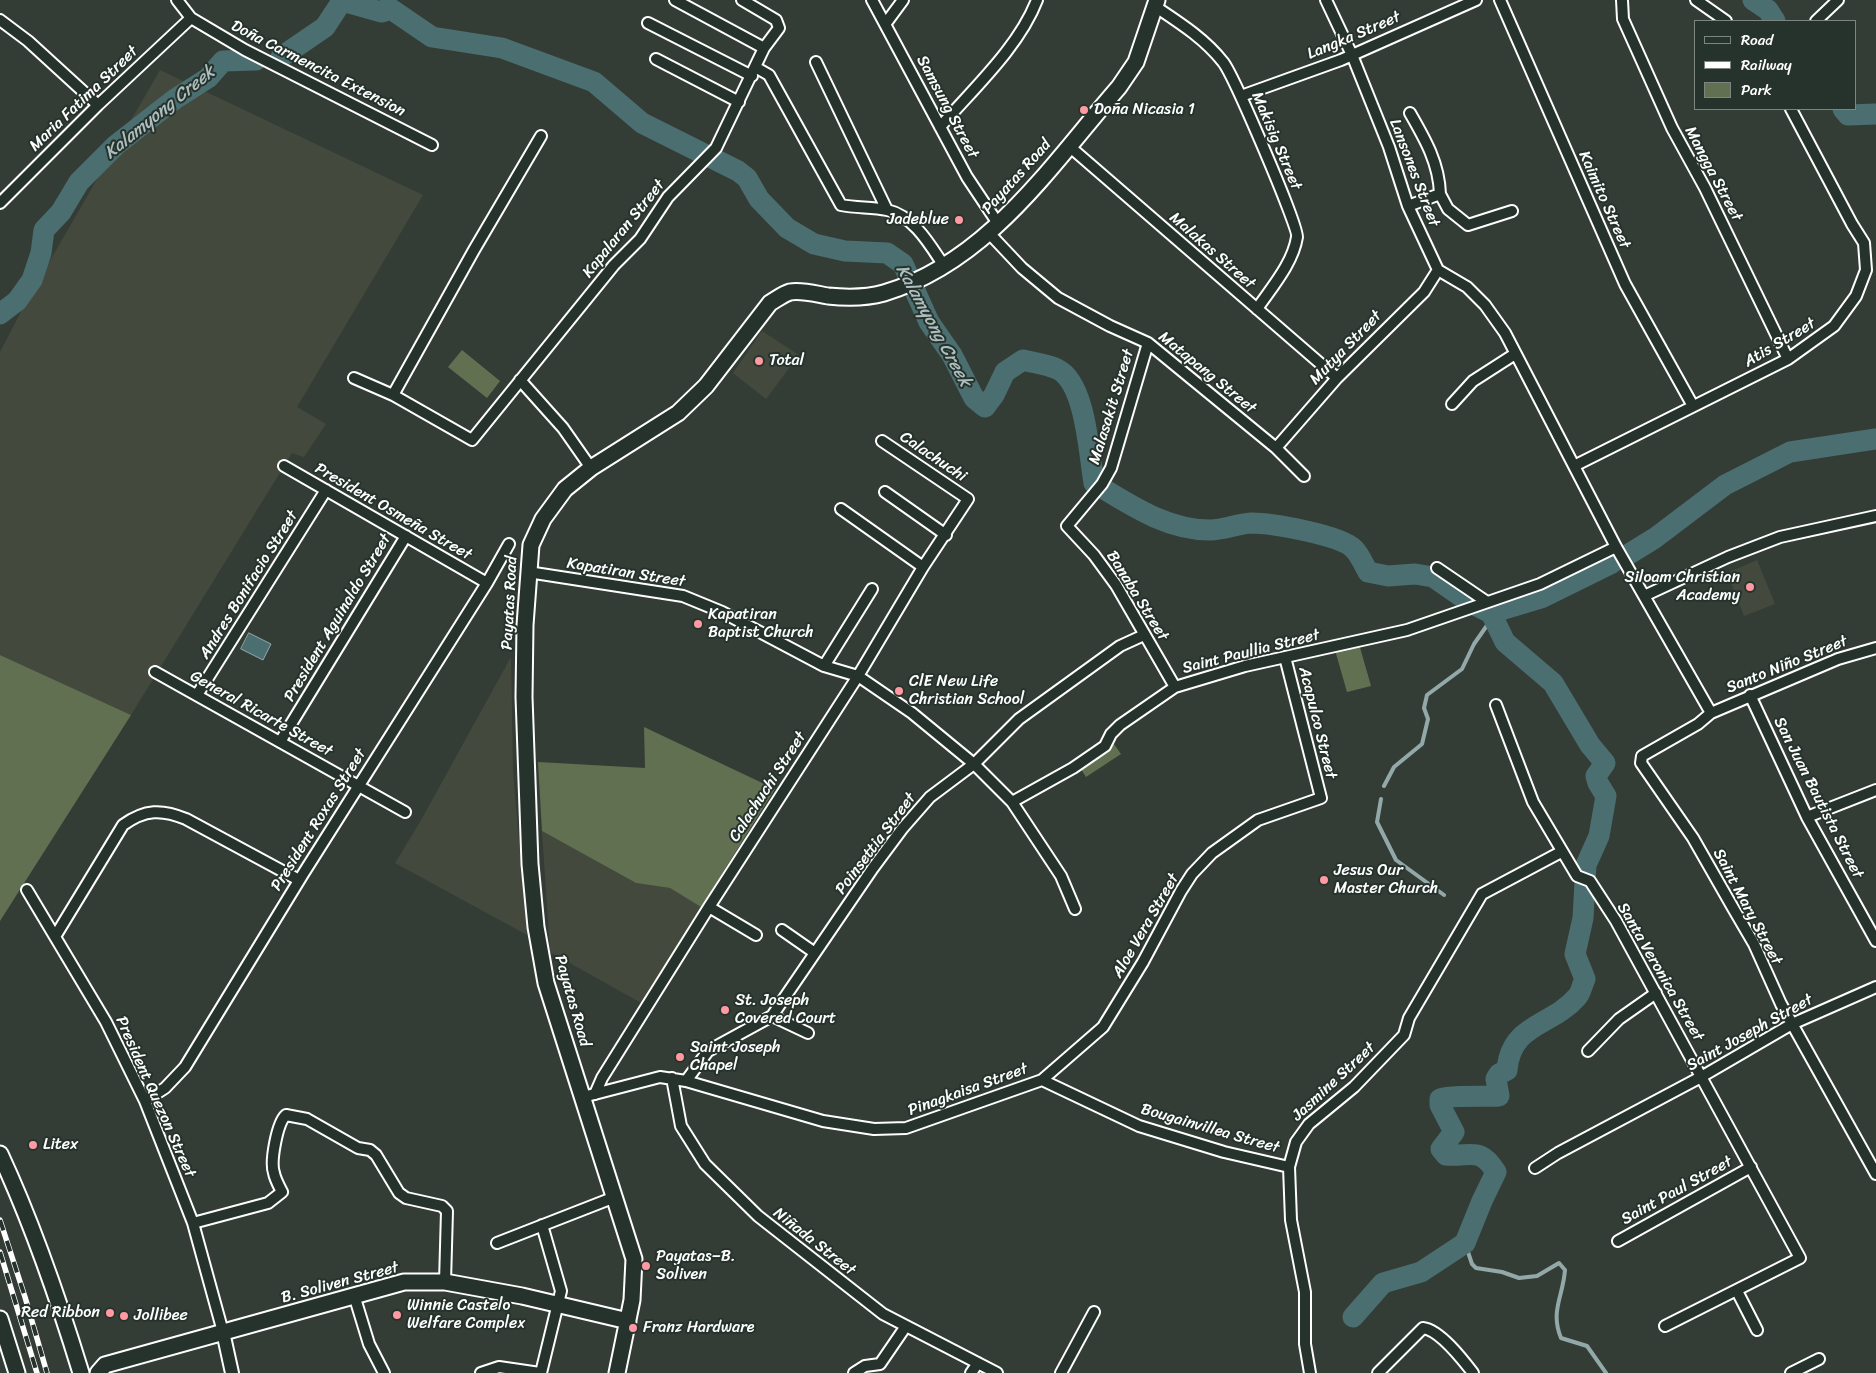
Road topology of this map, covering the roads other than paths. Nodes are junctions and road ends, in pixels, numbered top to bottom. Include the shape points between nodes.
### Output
1 (178, 0) edge
2 (675, 0) edge
3 (742, 0) edge
4 (872, 0) edge
5 (903, 0) edge
6 (1037, 0) edge
7 (1326, 0) edge
8 (1476, 0) edge
9 (1500, 0) edge
10 (1622, 0) edge
11 (1696, 0) edge
12 (1838, 0) edge
13 (1156, 3) edge
14 (191, 18) junction
15 (0, 20) edge
16 (1725, 20) edge
17 (1817, 20) edge
18 (648, 23) dead end
19 (886, 23) junction
20 (764, 48) junction
21 (1352, 55) junction
22 (656, 59) dead end
23 (816, 62) dead end
24 (754, 72) junction
25 (1241, 96) junction
26 (739, 102) junction
27 (98, 105) junction
28 (1792, 110) edge
29 (1410, 113) dead end
30 (940, 127) junction
31 (541, 136) dead end
32 (432, 145) dead end
33 (1069, 146) junction
34 (1440, 194) junction
35 (2, 198) edge
36 (1408, 206) junction
37 (887, 210) junction
38 (1512, 211) dead end
39 (994, 229) junction
40 (944, 266) junction
41 (1438, 270) junction
42 (1257, 309) junction
43 (1148, 343) junction
44 (1515, 354) junction
45 (1788, 359) junction
46 (354, 378) dead end
47 (1337, 378) junction
48 (520, 380) junction
49 (393, 395) junction
50 (1452, 404) dead end
51 (1693, 406) junction
52 (882, 441) dead end
53 (1276, 448) junction
54 (284, 466) dead end
55 (1574, 466) junction
56 (591, 468) junction
57 (1304, 476) dead end
58 (326, 490) junction
59 (885, 492) dead end
60 (968, 499) joint
61 (841, 509) dead end
62 (1876, 516) edge
63 (1067, 526) joint
64 (946, 535) junction
65 (406, 536) junction
66 (509, 544) dead end
67 (1616, 547) junction
68 (923, 567) junction
69 (1437, 568) dead end
70 (528, 572) junction
71 (487, 584) junction
72 (872, 589) dead end
73 (1644, 596) junction
74 (1479, 604) junction
75 (1144, 635) junction
76 (1876, 648) edge
77 (1284, 657) junction
78 (824, 666) junction
79 (156, 672) dead end
80 (858, 676) junction
81 (1175, 687) junction
82 (1750, 695) junction
83 (197, 696) junction
84 (1496, 705) dead end
85 (1711, 713) junction
86 (280, 742) junction
87 (974, 764) junction
88 (358, 786) junction
89 (1876, 790) edge
90 (1321, 798) joint
91 (1012, 802) junction
92 (405, 812) dead end
93 (1807, 817) junction
94 (1561, 852) junction
95 (299, 880) junction
96 (27, 890) dead end
97 (709, 907) junction
98 (1075, 908) dead end
99 (782, 930) dead end
100 (56, 935) junction
101 (756, 935) dead end
102 (1876, 941) edge
103 (815, 953) junction
104 (1876, 987) edge
105 (1656, 993) junction
106 (772, 1016) junction
107 (1792, 1024) junction
108 (808, 1033) dead end
109 (1588, 1051) dead end
110 (1701, 1077) junction
111 (672, 1078) junction
112 (1042, 1080) junction
113 (686, 1081) junction
114 (589, 1096) junction
115 (145, 1101) junction
116 (0, 1154) edge
117 (1289, 1167) junction
118 (1750, 1167) junction
119 (1535, 1168) dead end
120 (1876, 1174) edge
121 (615, 1197) junction
122 (193, 1223) junction
123 (542, 1225) junction
124 (1618, 1241) dead end
125 (497, 1243) dead end
126 (445, 1282) junction
127 (1736, 1291) junction
128 (354, 1295) junction
129 (559, 1305) junction
130 (1094, 1312) dead end
131 (0, 1319) edge
132 (628, 1321) junction
133 (906, 1326) junction
134 (1665, 1326) dead end
135 (1757, 1330) dead end
136 (223, 1332) junction
137 (1819, 1359) dead end
138 (978, 1363) junction
139 (17, 1373) edge
140 (81, 1373) edge
141 (98, 1373) edge
142 (232, 1373) edge
143 (384, 1373) edge
144 (481, 1373) edge
145 (541, 1373) edge
146 (617, 1373) edge
147 (854, 1373) edge
148 (971, 1373) edge
149 (998, 1373) edge
150 (1061, 1373) edge
151 (1310, 1373) edge
152 (1378, 1373) edge
153 (1473, 1373) edge
154 (1791, 1373) edge

1 - 14 street
2 - 20 street
3 - 20 street, Kapalaran Street via 776,20 779,28
4 - 19 street, Samsung Street
5 - 19 street
6 - 30 street via 1012,45
7 - 21 street, Lansones Street
8 - 21 street, Langka Street
9 - 51 street, Kaimito Street via 1625,284
10 - 45 street, Mangga Street via 1623,19 1672,128 1705,188
11 - 16 street
12 - 17 street
13 - 25 street, Makisig Street via 1205,42 1224,63
13 - 33 main road, Payatas Road via 1136,62
14 - 27 street, Maria Fatima Street
14 - 32 street, Doña Carmencita Extension via 245,50
15 - 27 street
18 - 24 street
19 - 30 street, Samsung Street
20 - 24 street, Kapalaran Street
21 - 25 street, Langka Street
21 - 36 street, Lansones Street via 1389,146
22 - 26 street
23 - 37 street
24 - 26 street, Kapalaran Street
24 - 37 street via 768,74 841,205
25 - 42 street, Makisig Street via 1298,234 1292,256
26 - 48 street, Kapalaran Street via 716,148 668,197 640,239 614,264
27 - 35 street, Maria Fatima Street
28 - 45 street, Atis Street via 1864,243 1866,270 1856,296 1834,326
29 - 34 street via 1428,146 1439,176
30 - 39 street, Samsung Street
31 - 49 street
33 - 39 main road, Payatas Road
33 - 42 street, Malakas Street
34 - 36 street
34 - 38 street via 1448,209 1468,225
36 - 41 street, Lansones Street
37 - 40 street via 903,216
39 - 40 main road, Payatas Road
39 - 43 street, Matapang Street via 1022,268 1058,298
40 - 56 main road, Payatas Road via 897,289 867,297 801,292 780,296 770,303 706,386 678,413
41 - 44 street via 1467,287 1485,305
41 - 47 street, Mutya Street via 1424,292
42 - 47 street, Malakas Street
43 - 53 street, Matapang Street
43 - 63 street, Malasakit Street via 1111,468
44 - 50 street via 1473,381
44 - 55 street
45 - 51 street, Atis Street
46 - 49 street
47 - 53 street, Mutya Street
48 - 49 street, Kapalaran Street via 472,440
48 - 56 street via 563,428
51 - 55 street, Atis Street
52 - 60 street, Calachuchi
53 - 57 street, Matapang Street
54 - 58 street, President Osmeña Street
55 - 67 street
56 - 70 main road, Payatas Road via 565,489 543,519 531,545
58 - 65 street, President Osmeña Street
58 - 83 street, Andres Bonifacio Street
59 - 64 street
60 - 64 street, Calachuchi Street
61 - 68 street
62 - 73 street via 1780,537
63 - 75 street, Banaba Street via 1116,585
64 - 68 street, Calachuchi Street
65 - 71 street, President Osmeña Street
65 - 86 street, President Aguinaldo Street
66 - 71 street, President Roxas Street
67 - 73 street
67 - 74 street, Saint Paullia Street via 1540,584
68 - 80 street, Calachuchi Street
69 - 74 street
70 - 78 street, Kapatiran Street via 683,596 722,612
70 - 114 main road, Payatas Road via 524,697 532,892 546,983
71 - 88 street, President Roxas Street
72 - 78 street
73 - 85 street
74 - 77 street, Saint Paullia Street via 1407,630
75 - 81 street, Banaba Street
75 - 87 street, Poinsettia Street via 1113,650 1019,719
76 - 82 street, Santo Niño Street via 1838,659
77 - 81 street, Saint Paullia Street
77 - 90 street, Acapulco Street
78 - 80 street, Kapatiran Street
79 - 83 street, General Ricarte Street
80 - 87 street, Kapatiran Street via 912,712
80 - 97 street, Calachuchi Street
81 - 91 street, Saint Paullia Street via 1120,725 1105,746
82 - 85 street, Santo Niño Street
82 - 93 street, San Juan Bautista Street
83 - 86 street, General Ricarte Street
84 - 94 street, Santa Veronica Street via 1533,802
85 - 107 street, Saint Mary Street via 1642,756 1641,763 1693,838 1754,944
86 - 88 street, General Ricarte Street
87 - 91 street, Kapatiran Street
87 - 103 street, Poinsettia Street via 930,797 902,829
88 - 92 street, General Ricarte Street
88 - 95 street, President Roxas Street
89 - 93 street
90 - 112 street, Aloe Vera Street via 1258,820 1212,853 1181,891 1104,1027
91 - 98 street, Kapatiran Street via 1061,876
93 - 102 street, San Juan Bautista Street
94 - 105 street, Santa Veronica Street via 1577,876 1590,881
94 - 117 street, Jasmine Street via 1482,894 1409,1018 1404,1035 1354,1087 1309,1124 1297,1139
95 - 100 street via 186,819 155,811 134,817 123,825
95 - 115 street, President Roxas Street via 185,1067
96 - 100 street, President Quezon Street
97 - 101 street
97 - 114 street, Calachuchi Street
99 - 103 street
100 - 115 street, President Quezon Street via 106,1022
103 - 106 street, Poinsettia Street
104 - 107 street, Saint Joseph Street
105 - 109 street via 1624,1014
105 - 110 street, Santa Veronica Street
106 - 108 street
106 - 113 street, Poinsettia Street via 708,1051
107 - 110 street, Saint Joseph Street
107 - 120 street, Saint Mary Street
110 - 118 street, Santa Veronica Street
110 - 119 street, Saint Joseph Street
111 - 113 street, Pinagkaisa Street
111 - 114 street, Pinagkaisa Street via 644,1079
111 - 133 street, Niñada Street via 681,1126 705,1164 794,1246 883,1314
112 - 113 street, Pinagkaisa Street via 915,1127 874,1129 823,1121
112 - 117 street, Bougainvillea Street via 1139,1126 1224,1152
114 - 121 main road, Payatas Road
115 - 122 street, President Quezon Street
116 - 140 main road via 55,1286
117 - 151 street, Jasmine Street via 1291,1220 1305,1292 1305,1344
118 - 124 street, Saint Paul Street
118 - 127 street, Santa Veronica Street via 1800,1258
121 - 123 street
121 - 132 main road, Payatas Road via 634,1259
122 - 126 street via 268,1203 282,1192 273,1171 275,1147 280,1122 286,1115 294,1115 358,1148 370,1150 399,1193 406,1198 442,1206 447,1211
122 - 136 street, President Quezon Street
123 - 125 street
123 - 129 street via 560,1284
126 - 128 main road, B. Soliven Street via 404,1282
126 - 129 main road, B. Soliven Street
127 - 134 street
127 - 135 street
128 - 136 main road, B. Soliven Street
128 - 143 street via 369,1344
129 - 132 main road, B. Soliven Street
129 - 145 street
130 - 150 street
131 - 139 main road
132 - 146 main road, Payatas Road
133 - 138 street, Niñada Street
133 - 147 street via 880,1364 865,1366
136 - 141 main road, B. Soliven Street via 105,1364
136 - 142 street
137 - 154 street
138 - 148 street
138 - 149 street, Niñada Street
144 - 145 street via 499,1367
152 - 153 street via 1424,1328 1440,1337

